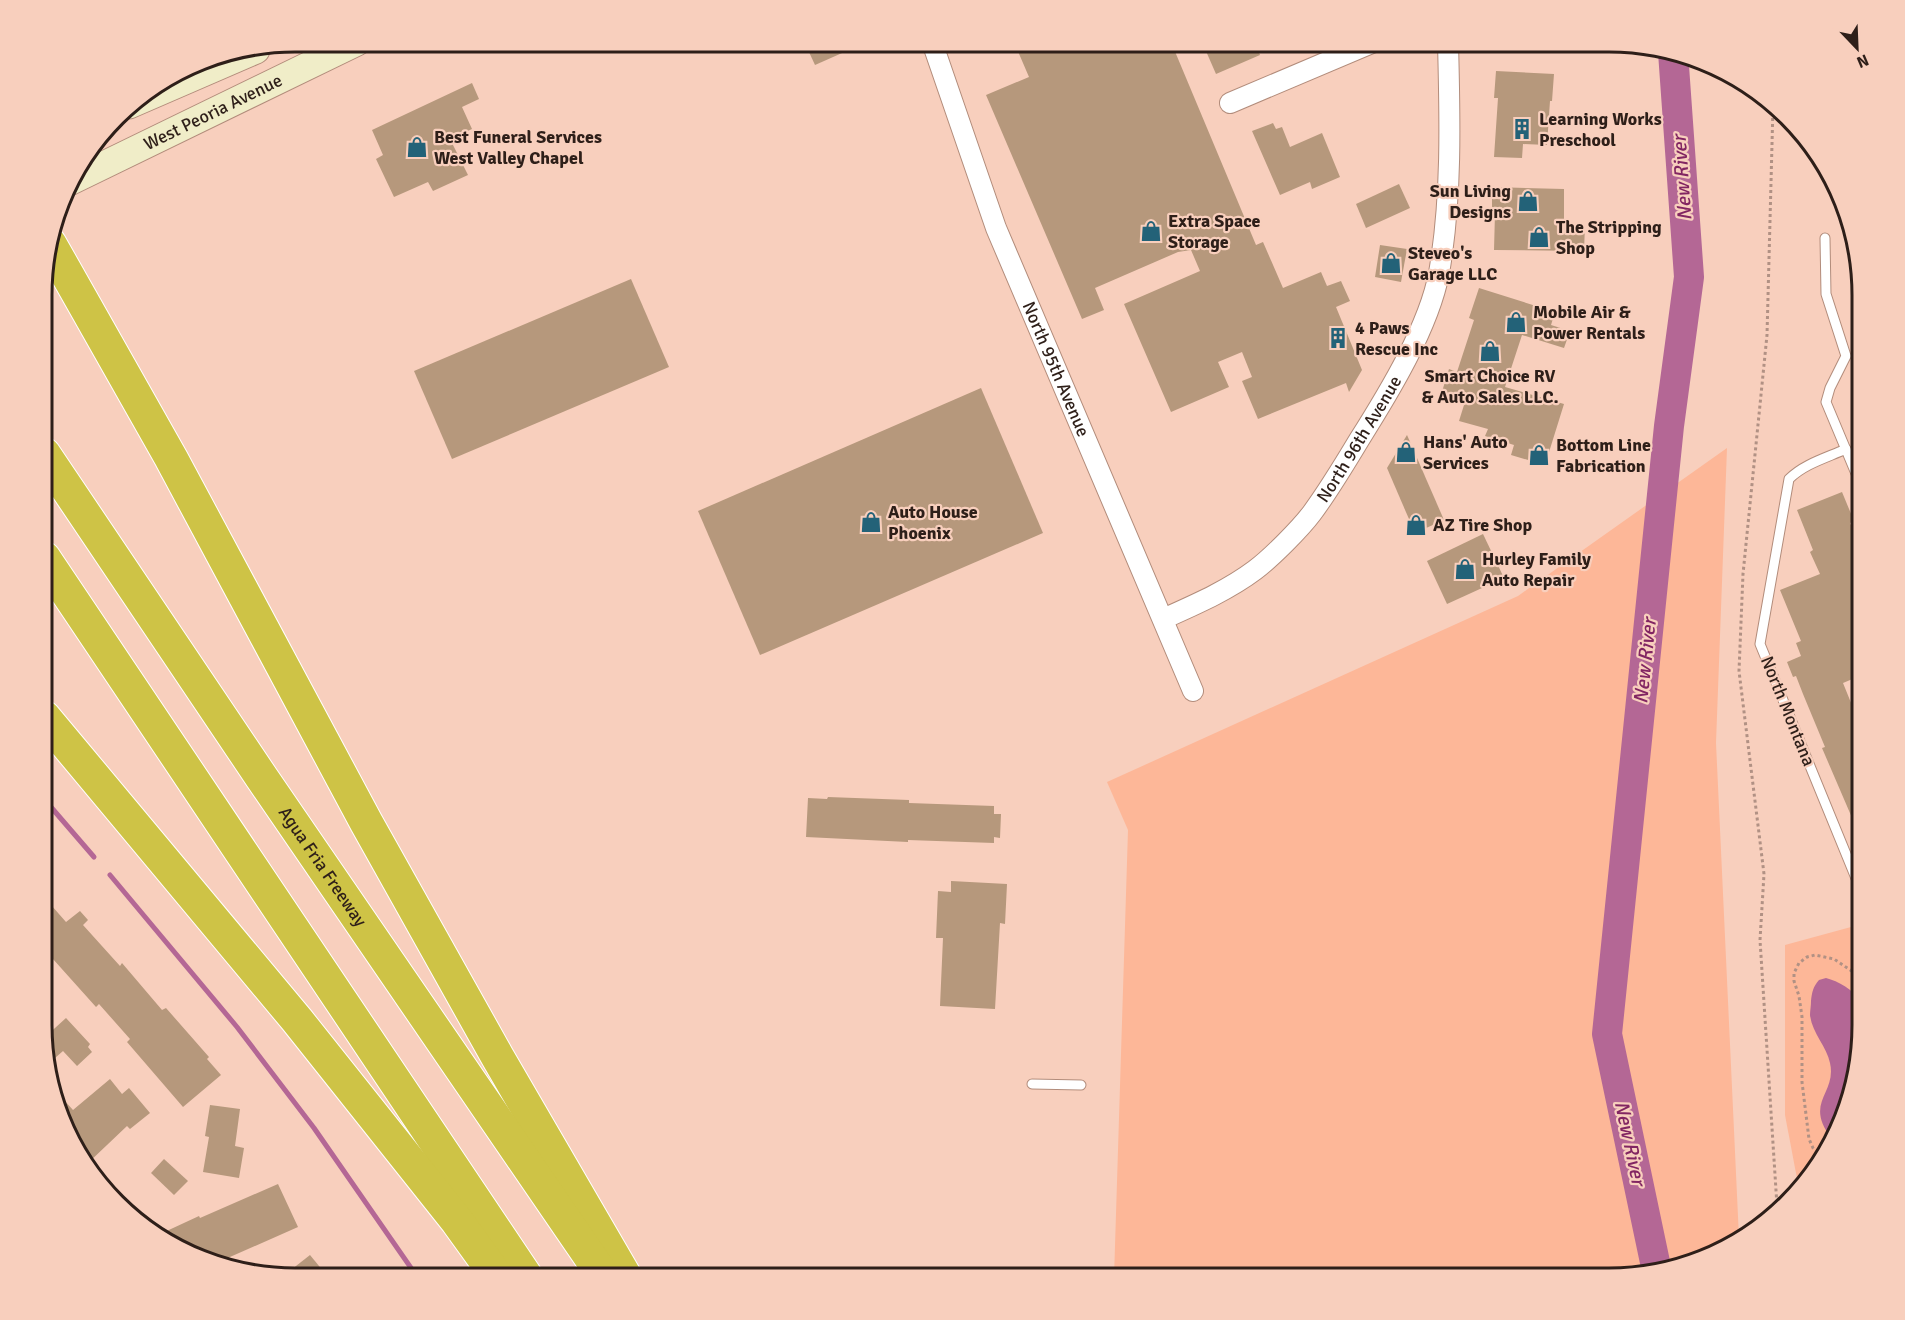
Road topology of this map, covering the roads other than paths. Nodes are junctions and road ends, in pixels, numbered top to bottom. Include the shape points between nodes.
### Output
1 (336, 52) edge
2 (935, 52) edge
3 (1350, 52) edge
4 (1448, 52) edge
5 (227, 62) edge
6 (170, 87) edge
7 (1230, 103) dead end
8 (85, 174) edge
9 (1825, 238) dead end
10 (56, 255) edge
11 (1846, 449) junction
12 (1852, 464) edge
13 (52, 466) edge
14 (52, 570) edge
15 (1163, 619) junction
16 (1193, 691) dead end
17 (52, 727) edge
18 (1852, 869) edge
19 (1032, 1084) dead end
20 (1081, 1085) dead end
21 (491, 1268) edge
22 (520, 1268) edge
23 (597, 1268) edge
24 (620, 1268) edge

1 - 8 main road, West Peoria Avenue
2 - 15 street, North 95th Avenue via 1000,237
3 - 7 street
4 - 15 street, North 96th Avenue via 1449,158 1438,275 1427,312 1388,393 1311,514 1275,552 1231,586
5 - 6 main road, West Peoria Avenue
9 - 11 lane via 1826,294 1846,356 1826,402
10 - 24 highway via 360,812
11 - 12 lane
11 - 18 lane, North Montana via 1809,465 1788,480 1760,644
13 - 23 highway, Agua Fria Freeway
14 - 22 highway
15 - 16 street, North 95th Avenue
17 - 21 highway via 297,1020
19 - 20 lane

